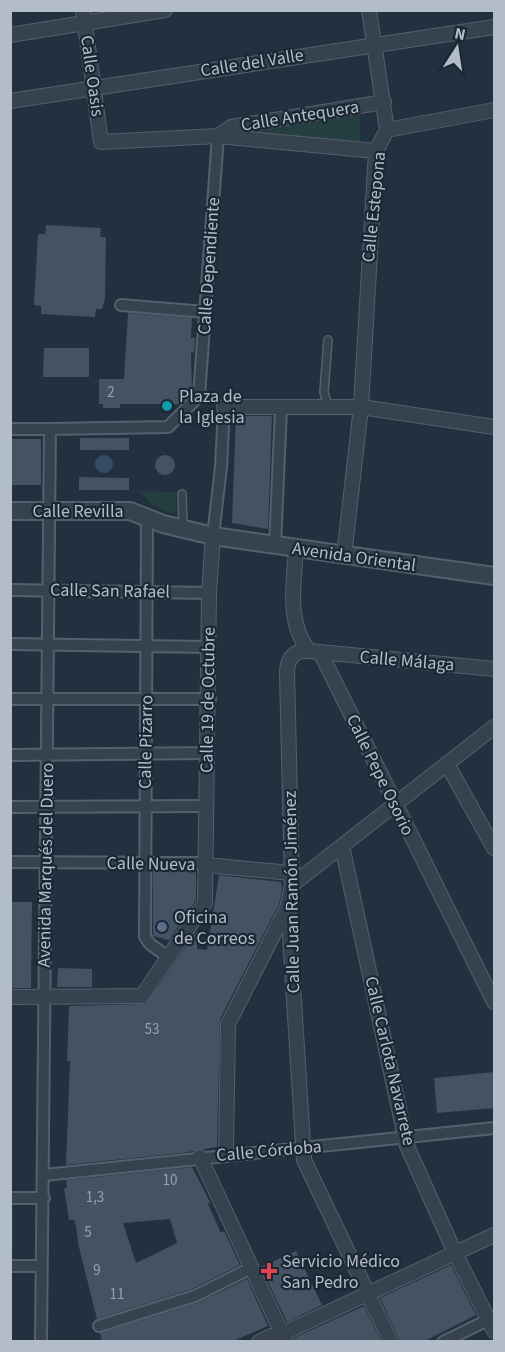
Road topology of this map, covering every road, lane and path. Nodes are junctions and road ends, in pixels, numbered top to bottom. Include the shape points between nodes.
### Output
1 (165, 10) edge
2 (369, 10) edge
3 (84, 17) edge
4 (495, 27) edge
5 (10, 35) edge
6 (376, 44) junction
7 (93, 88) junction
8 (10, 101) edge
9 (384, 102) junction
10 (495, 110) edge
11 (387, 130) junction
12 (218, 136) junction
13 (101, 142) joint
14 (376, 151) junction
15 (121, 305) dead end
16 (205, 312) junction
17 (327, 340) dead end
18 (224, 407) joint
19 (361, 407) junction
20 (281, 409) junction
21 (338, 409) junction
22 (495, 427) edge
23 (10, 429) edge
24 (50, 429) junction
25 (182, 494) dead end
26 (10, 511) edge
27 (50, 511) junction
28 (147, 517) junction
29 (183, 529) junction
30 (213, 536) junction
31 (275, 546) junction
32 (296, 549) junction
33 (344, 556) junction
34 (495, 576) edge
35 (10, 590) edge
36 (49, 591) junction
37 (147, 592) junction
38 (209, 593) junction
39 (10, 644) edge
40 (48, 644) junction
41 (147, 646) junction
42 (209, 646) junction
43 (314, 652) junction
44 (495, 669) edge
45 (10, 699) edge
46 (48, 699) junction
47 (147, 699) junction
48 (210, 699) junction
49 (495, 727) edge
50 (208, 753) junction
51 (47, 754) junction
52 (146, 754) junction
53 (10, 755) edge
54 (447, 764) junction
55 (394, 805) junction
56 (207, 806) junction
57 (10, 807) edge
58 (46, 807) junction
59 (146, 807) junction
60 (342, 846) junction
61 (495, 848) edge
62 (10, 862) edge
63 (46, 862) junction
64 (145, 863) junction
65 (207, 865) junction
66 (292, 879) junction
67 (288, 904) junction
68 (168, 957) junction
69 (10, 997) edge
70 (45, 997) junction
71 (495, 1002) edge
72 (495, 1128) edge
73 (407, 1142) junction
74 (304, 1148) junction
75 (226, 1154) junction
76 (200, 1157) junction
77 (44, 1175) junction
78 (10, 1198) edge
79 (44, 1198) junction
80 (495, 1235) edge
81 (455, 1253) junction
82 (10, 1266) edge
83 (41, 1266) junction
84 (251, 1268) junction
85 (367, 1294) junction
86 (493, 1323) edge
87 (99, 1326) dead end
88 (284, 1336) edge
89 (41, 1341) edge
90 (259, 1341) edge
91 (391, 1341) edge
92 (443, 1341) edge

1 - 3 street
2 - 6 street, Calle Estepona
3 - 5 street
3 - 7 street, Calle Oasis
4 - 6 street, Calle del Valle
6 - 7 street, Calle del Valle
6 - 9 street, Calle Estepona
7 - 8 street, Calle del Valle
7 - 13 street, Calle Oasis
9 - 11 street, Calle Estepona
9 - 12 street, Calle Antequera via 231,127
10 - 11 street
11 - 14 street, Calle Estepona
12 - 13 street, Calle Antequera
12 - 14 street, Calle Antequera
12 - 16 street, Calle Dependiente
14 - 19 street, Calle Estepona
15 - 16 street
16 - 24 street, Calle Dependiente via 199,396 168,427
17 - 21 lane via 325,397 327,403
18 - 20 street
18 - 30 street via 222,467
19 - 21 street
19 - 22 street
19 - 33 street, Calle Estepona
20 - 21 street
20 - 31 street
23 - 24 street
24 - 27 street, Avenida Marqués del Duero
25 - 29 lane
26 - 27 street, Calle Revilla
27 - 28 street, Calle Revilla via 130,511
27 - 36 street, Avenida Marqués del Duero
28 - 29 street, Calle Revilla
28 - 37 street, Calle Pizarro
29 - 30 street, Calle Revilla
30 - 31 street, Avenida Oriental
30 - 38 street, Calle 19 de Octubre
31 - 32 street, Avenida Oriental
32 - 33 street, Avenida Oriental
32 - 43 street, Calle Pepe Osorio via 292,599 296,628 301,641
33 - 34 street, Avenida Oriental
35 - 36 street, Calle San Rafael
36 - 37 street, Calle San Rafael
36 - 40 street, Avenida Marqués del Duero
37 - 38 street, Calle San Rafael
37 - 41 street, Calle Pizarro
38 - 42 street, Calle 19 de Octubre
39 - 40 street
40 - 41 street
40 - 46 street, Avenida Marqués del Duero
41 - 42 street
41 - 47 street, Calle Pizarro
42 - 48 street, Calle 19 de Octubre
43 - 44 street, Calle Málaga
43 - 55 street, Calle Pepe Osorio
43 - 66 street, Calle Juan Ramón Jiménez via 293,655 287,671
45 - 46 street
46 - 47 street
46 - 51 street, Avenida Marqués del Duero
47 - 48 street
47 - 52 street, Calle Pizarro
48 - 50 street, Calle 19 de Octubre
49 - 54 street
50 - 52 street
50 - 56 street, Calle 19 de Octubre
51 - 52 street
51 - 53 street
51 - 58 street, Avenida Marqués del Duero
52 - 59 street, Calle Pizarro
54 - 55 street
54 - 61 street
55 - 60 street
55 - 71 street, Calle Pepe Osorio
56 - 59 street
56 - 65 street, Calle 19 de Octubre
57 - 58 street
58 - 59 street
58 - 63 street, Avenida Marqués del Duero
59 - 64 street, Calle Pizarro
60 - 66 street
60 - 73 street, Calle Carlota Navarrete
62 - 63 street, Calle Nueva
63 - 64 street, Calle Nueva
63 - 70 street, Avenida Marqués del Duero
64 - 65 street, Calle Nueva
64 - 68 street, Calle Pizarro via 145,937
65 - 66 street, Calle Nueva
65 - 68 street, Calle 19 de Octubre via 205,903
66 - 67 street, Calle Juan Ramón Jiménez
67 - 74 street, Calle Juan Ramón Jiménez
67 - 75 street via 228,1024
68 - 70 street, Calle 19 de Octubre via 142,996
69 - 70 street
70 - 77 street, Avenida Marqués del Duero
72 - 73 street, Calle Córdoba
73 - 74 street, Calle Córdoba
73 - 81 street, Calle Carlota Navarrete
74 - 75 street, Calle Córdoba
74 - 85 street, Calle Juan Ramón Jiménez via 304,1160
75 - 76 street, Calle Córdoba
76 - 77 street, Calle Córdoba
76 - 84 street
77 - 79 street, Avenida Marqués del Duero
78 - 79 street
79 - 83 street, Avenida Marqués del Duero
80 - 81 street
81 - 85 street
81 - 86 street, Calle Carlota Navarrete
82 - 83 street
83 - 89 street, Avenida Marqués del Duero
84 - 87 street via 195,1296
84 - 88 street
85 - 88 street
85 - 91 street, Calle Juan Ramón Jiménez
86 - 92 street
88 - 90 street

